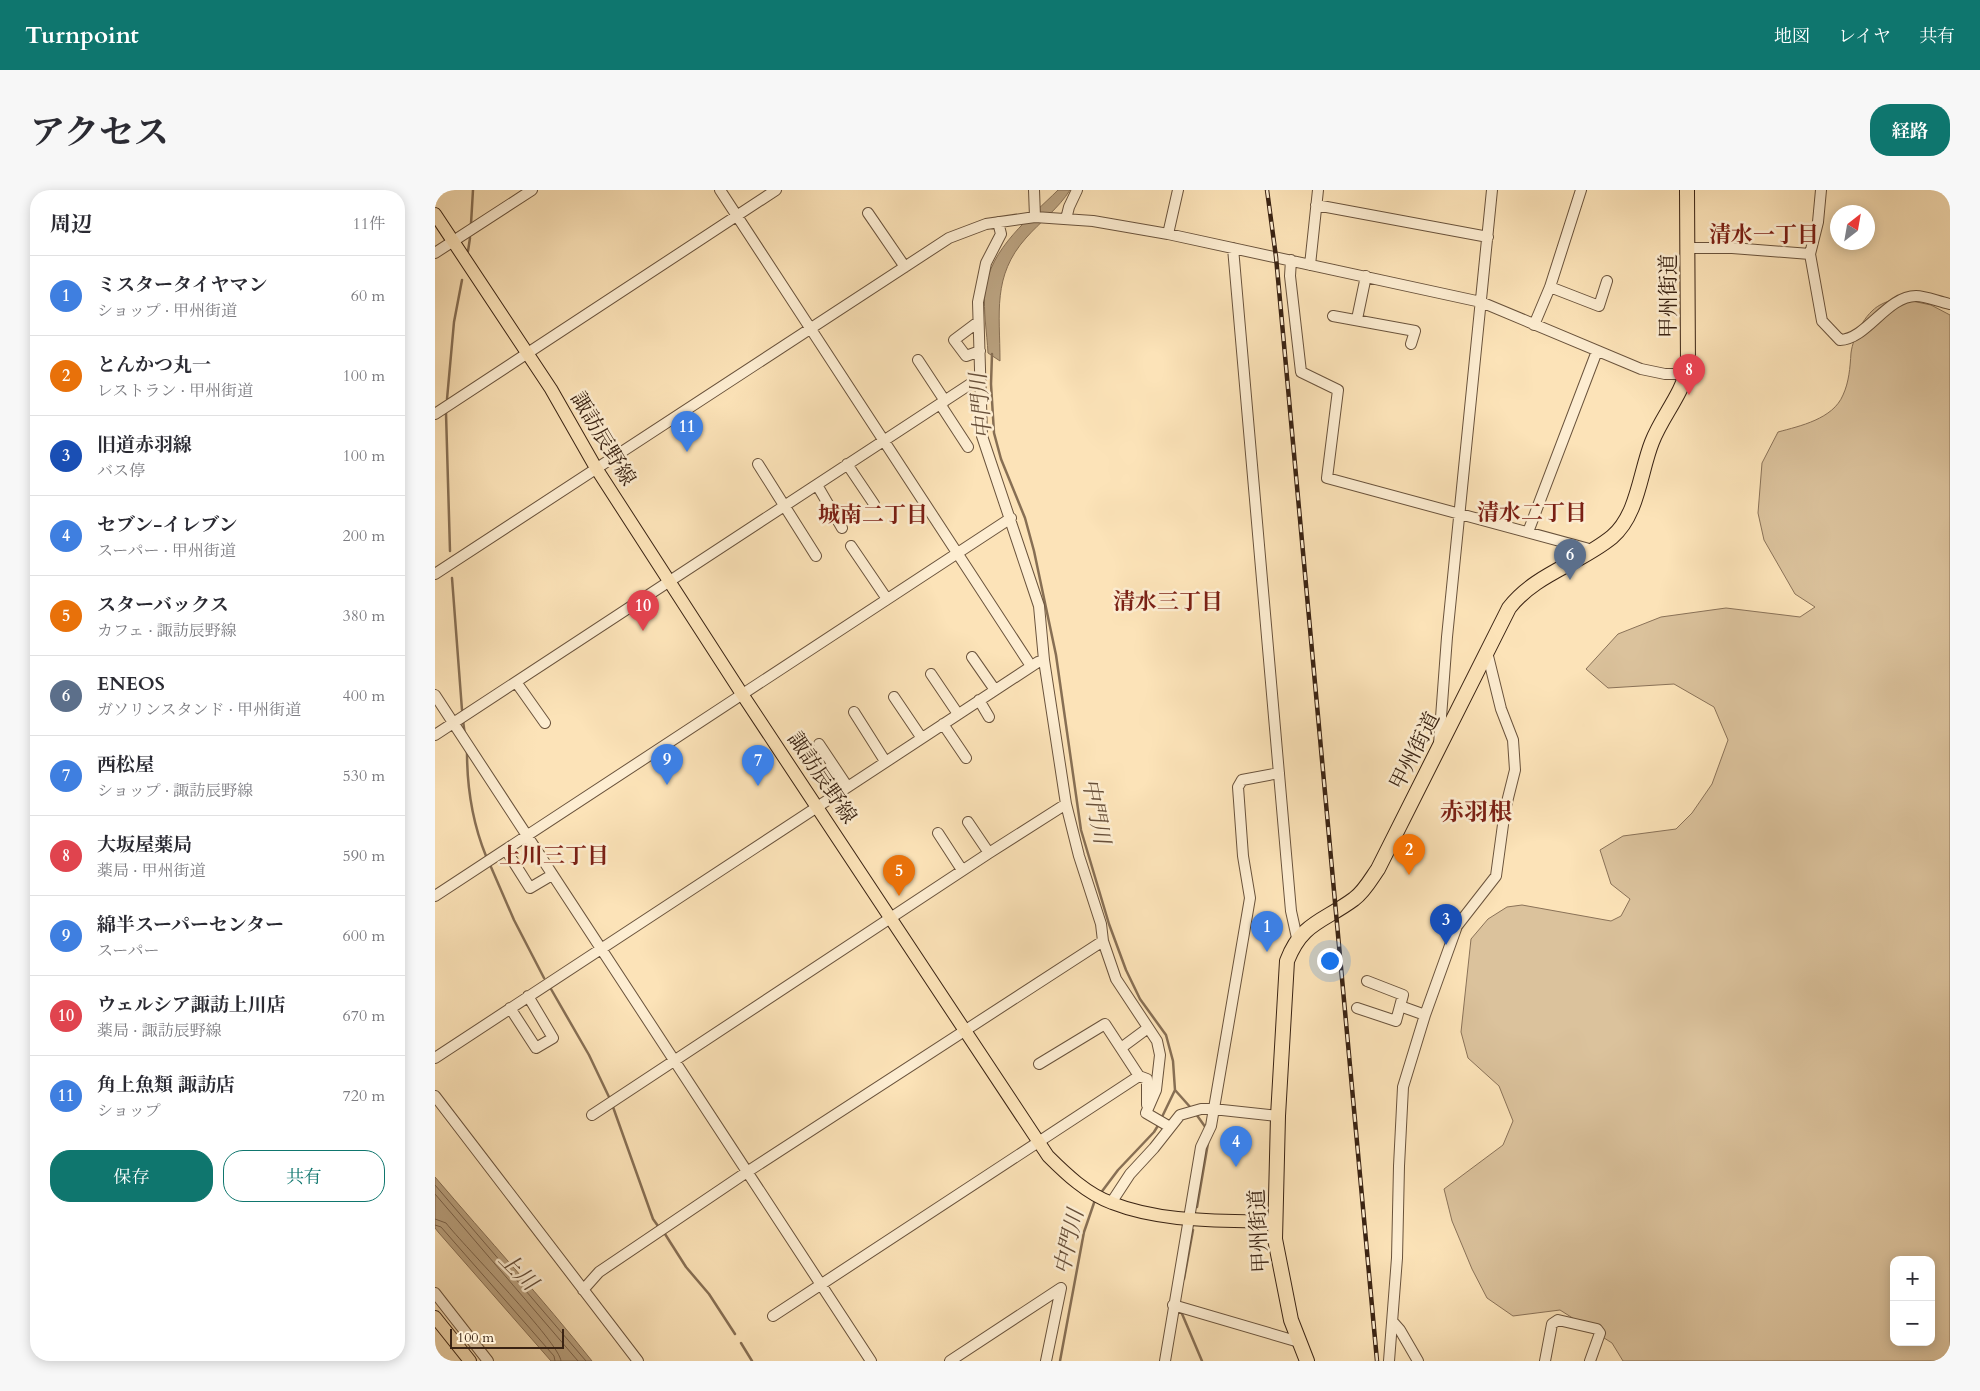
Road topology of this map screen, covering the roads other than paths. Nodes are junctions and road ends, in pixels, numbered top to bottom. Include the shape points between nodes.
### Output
1 (532, 190) edge
2 (720, 190) edge
3 (776, 190) edge
4 (1077, 190) edge
5 (1178, 190) edge
6 (1318, 190) edge
7 (1492, 190) edge
8 (1581, 190) edge
9 (1687, 190) edge
10 (1821, 190) edge
11 (1038, 191) edge
12 (1316, 204) junction
13 (868, 213) dead end
14 (435, 214) edge
15 (737, 216) junction
16 (1035, 217) junction
17 (1066, 219) junction
18 (998, 222) junction
19 (1168, 234) junction
20 (1487, 237) junction
21 (453, 242) junction
22 (1233, 248) junction
23 (1688, 248) junction
24 (435, 253) edge
25 (1810, 254) junction
26 (1291, 260) junction
27 (1310, 265) junction
28 (905, 267) junction
29 (1367, 276) junction
30 (1607, 281) dead end
31 (1550, 287) junction
32 (1481, 302) junction
33 (1950, 304) edge
34 (1333, 316) dead end
35 (1357, 319) junction
36 (978, 322) junction
37 (1534, 325) junction
38 (811, 329) junction
39 (1411, 344) dead end
40 (980, 351) junction
41 (1597, 351) junction
42 (527, 354) junction
43 (919, 360) dead end
44 (1686, 374) junction
45 (981, 377) junction
46 (942, 402) junction
47 (435, 414) edge
48 (884, 440) junction
49 (968, 447) dead end
50 (758, 464) dead end
51 (847, 464) junction
52 (595, 468) junction
53 (817, 484) junction
54 (874, 504) dead end
55 (784, 506) junction
56 (1459, 514) junction
57 (1011, 518) junction
58 (842, 528) dead end
59 (1528, 532) junction
60 (851, 546) dead end
61 (1593, 550) junction
62 (959, 552) junction
63 (816, 556) dead end
64 (435, 574) edge
65 (670, 582) junction
66 (887, 599) junction
67 (1487, 652) junction
68 (972, 656) dead end
69 (1044, 660) junction
70 (1031, 666) junction
71 (931, 674) dead end
72 (517, 682) junction
73 (995, 690) junction
74 (742, 694) junction
75 (435, 696) edge
76 (894, 697) dead end
77 (979, 700) junction
78 (854, 712) dead end
79 (958, 714) junction
80 (989, 717) dead end
81 (453, 723) junction
82 (545, 723) dead end
83 (943, 724) junction
84 (435, 735) edge
85 (921, 737) junction
86 (819, 744) dead end
87 (1439, 748) junction
88 (966, 758) dead end
89 (885, 761) junction
90 (1279, 773) junction
91 (847, 786) junction
92 (1066, 804) junction
93 (817, 806) junction
94 (969, 822) dead end
95 (938, 833) dead end
96 (527, 836) junction
97 (506, 850) junction
98 (989, 853) junction
99 (963, 870) junction
100 (552, 875) junction
101 (435, 896) edge
102 (890, 918) junction
103 (1297, 938) junction
104 (1103, 941) junction
105 (601, 948) junction
106 (1367, 981) dead end
107 (528, 996) junction
108 (1400, 1006) junction
109 (510, 1008) junction
110 (1357, 1008) dead end
111 (1425, 1015) junction
112 (1148, 1028) junction
113 (964, 1031) junction
114 (1121, 1048) junction
115 (435, 1058) edge
116 (674, 1060) junction
117 (1039, 1064) dead end
118 (1139, 1076) junction
119 (435, 1096) edge
120 (1213, 1109) junction
121 (1149, 1112) junction
122 (592, 1115) dead end
123 (1278, 1116) junction
124 (1169, 1126) junction
125 (1038, 1143) junction
126 (747, 1172) junction
127 (1110, 1202) junction
128 (1190, 1219) junction
129 (1275, 1222) junction
130 (821, 1284) junction
131 (583, 1290) junction
132 (435, 1293) edge
133 (1178, 1306) junction
134 (773, 1316) dead end
135 (436, 1320) edge
136 (1393, 1322) junction
137 (1299, 1342) junction
138 (467, 1360) edge
139 (488, 1361) edge
140 (638, 1361) edge
141 (871, 1361) edge
142 (950, 1361) edge
143 (1046, 1361) edge
144 (1165, 1361) edge
145 (1307, 1361) edge
146 (1389, 1361) edge
147 (1418, 1361) edge
148 (1545, 1361) edge
149 (1590, 1361) edge

1 - 21 street
2 - 15 street
3 - 15 street
4 - 17 street
5 - 19 street
6 - 12 street
7 - 20 street
8 - 31 street
9 - 23 highway, 甲州街道
10 - 25 street
11 - 16 street
12 - 20 street
12 - 27 street
13 - 28 street
14 - 21 main road, 諏訪辰野線
15 - 38 street
15 - 42 street
16 - 17 street
16 - 18 street
17 - 19 street
18 - 28 street via 949,238
18 - 36 street via 1001,234 986,263 978,302
19 - 22 street
20 - 32 street
21 - 24 street
21 - 42 main road, 諏訪辰野線
22 - 26 street
22 - 90 street
23 - 25 street
23 - 44 highway, 甲州街道 via 1689,354
25 - 33 street via 1822,321 1840,340 1849,340 1894,304 1915,296
26 - 27 street
26 - 56 street via 1301,372 1338,390 1327,478
27 - 29 street
28 - 38 street
29 - 32 street
29 - 35 street
30 - 31 street via 1599,306
31 - 37 street
32 - 37 street
32 - 56 street
34 - 35 street
35 - 39 street via 1415,331
36 - 40 street
36 - 40 street via 954,340 966,356
37 - 41 street
38 - 48 street
38 - 52 street
40 - 45 street
41 - 44 street via 1641,369
41 - 59 street
42 - 47 street
42 - 52 main road, 諏訪辰野線 via 551,389
43 - 46 street
44 - 61 highway, 甲州街道 via 1652,441 1629,513 1613,536
45 - 46 street
45 - 57 street via 985,451
46 - 48 street
46 - 49 street
48 - 51 street
48 - 62 street
50 - 55 street
51 - 53 street
51 - 54 street
52 - 64 street
52 - 65 main road, 諏訪辰野線
53 - 55 street
53 - 58 street
55 - 63 street
55 - 65 street
56 - 59 street
56 - 87 street
57 - 62 street
57 - 69 street via 1039,606
59 - 61 street
60 - 66 street
61 - 67 highway, 甲州街道 via 1519,595
62 - 66 street
62 - 70 street
65 - 72 street
65 - 74 main road, 諏訪辰野線
66 - 74 street
67 - 87 highway, 甲州街道
67 - 111 street via 1515,754 1500,858 1490,885 1457,926
68 - 73 street
69 - 70 street
69 - 92 street
70 - 73 street
71 - 79 street
72 - 81 street
72 - 82 street
73 - 77 street
74 - 93 main road, 諏訪辰野線
74 - 96 street
75 - 81 street
76 - 85 street
77 - 79 street
77 - 80 street
78 - 89 street
79 - 83 street
81 - 84 street
81 - 96 street
83 - 85 street
83 - 88 street
85 - 89 street
86 - 91 street
87 - 103 highway, 甲州街道 via 1367,885 1355,898
89 - 91 street
90 - 103 street via 1291,911
90 - 120 street via 1242,780 1238,787 1250,898
91 - 93 street
92 - 98 street
92 - 104 street via 1101,924
93 - 102 main road, 諏訪辰野線
93 - 105 street
94 - 98 street
95 - 99 street
96 - 97 street
96 - 100 street
97 - 100 street via 530,888
97 - 101 street
98 - 99 street
99 - 102 street
100 - 105 street
102 - 113 main road, 諏訪辰野線
102 - 116 street
103 - 123 highway, 甲州街道 via 1287,961
104 - 112 street via 1116,979
104 - 113 street
105 - 107 street
105 - 116 street
106 - 108 street via 1403,994
107 - 109 street
107 - 109 street via 553,1038 536,1048
108 - 110 street via 1396,1021
108 - 111 street
109 - 115 street
111 - 136 street via 1403,1088
112 - 114 street
112 - 121 street via 1157,1041 1161,1056
113 - 125 main road, 諏訪辰野線
113 - 126 street
114 - 117 street via 1105,1024
114 - 118 street
116 - 122 street
116 - 126 street
118 - 121 street via 1147,1079
118 - 125 street
119 - 131 street
120 - 123 street
120 - 124 street via 1180,1115
120 - 128 street via 1209,1132 1201,1147
121 - 124 street
123 - 129 highway, 甲州街道
124 - 127 street
125 - 127 main road, 諏訪辰野線 via 1068,1176
125 - 130 street
126 - 130 street
126 - 131 street via 599,1272
127 - 128 main road, 諏訪辰野線 via 1152,1214
128 - 129 main road, 諏訪辰野線
128 - 133 street
129 - 137 highway, 甲州街道 via 1283,1289
130 - 134 street
130 - 141 street
131 - 140 street
132 - 139 street
133 - 137 street
133 - 144 street
135 - 138 main road
136 - 146 street
136 - 147 street
137 - 145 highway, 甲州街道
142 - 143 street via 1061,1288
148 - 149 street via 1552,1324 1558,1320 1597,1329 1600,1333

